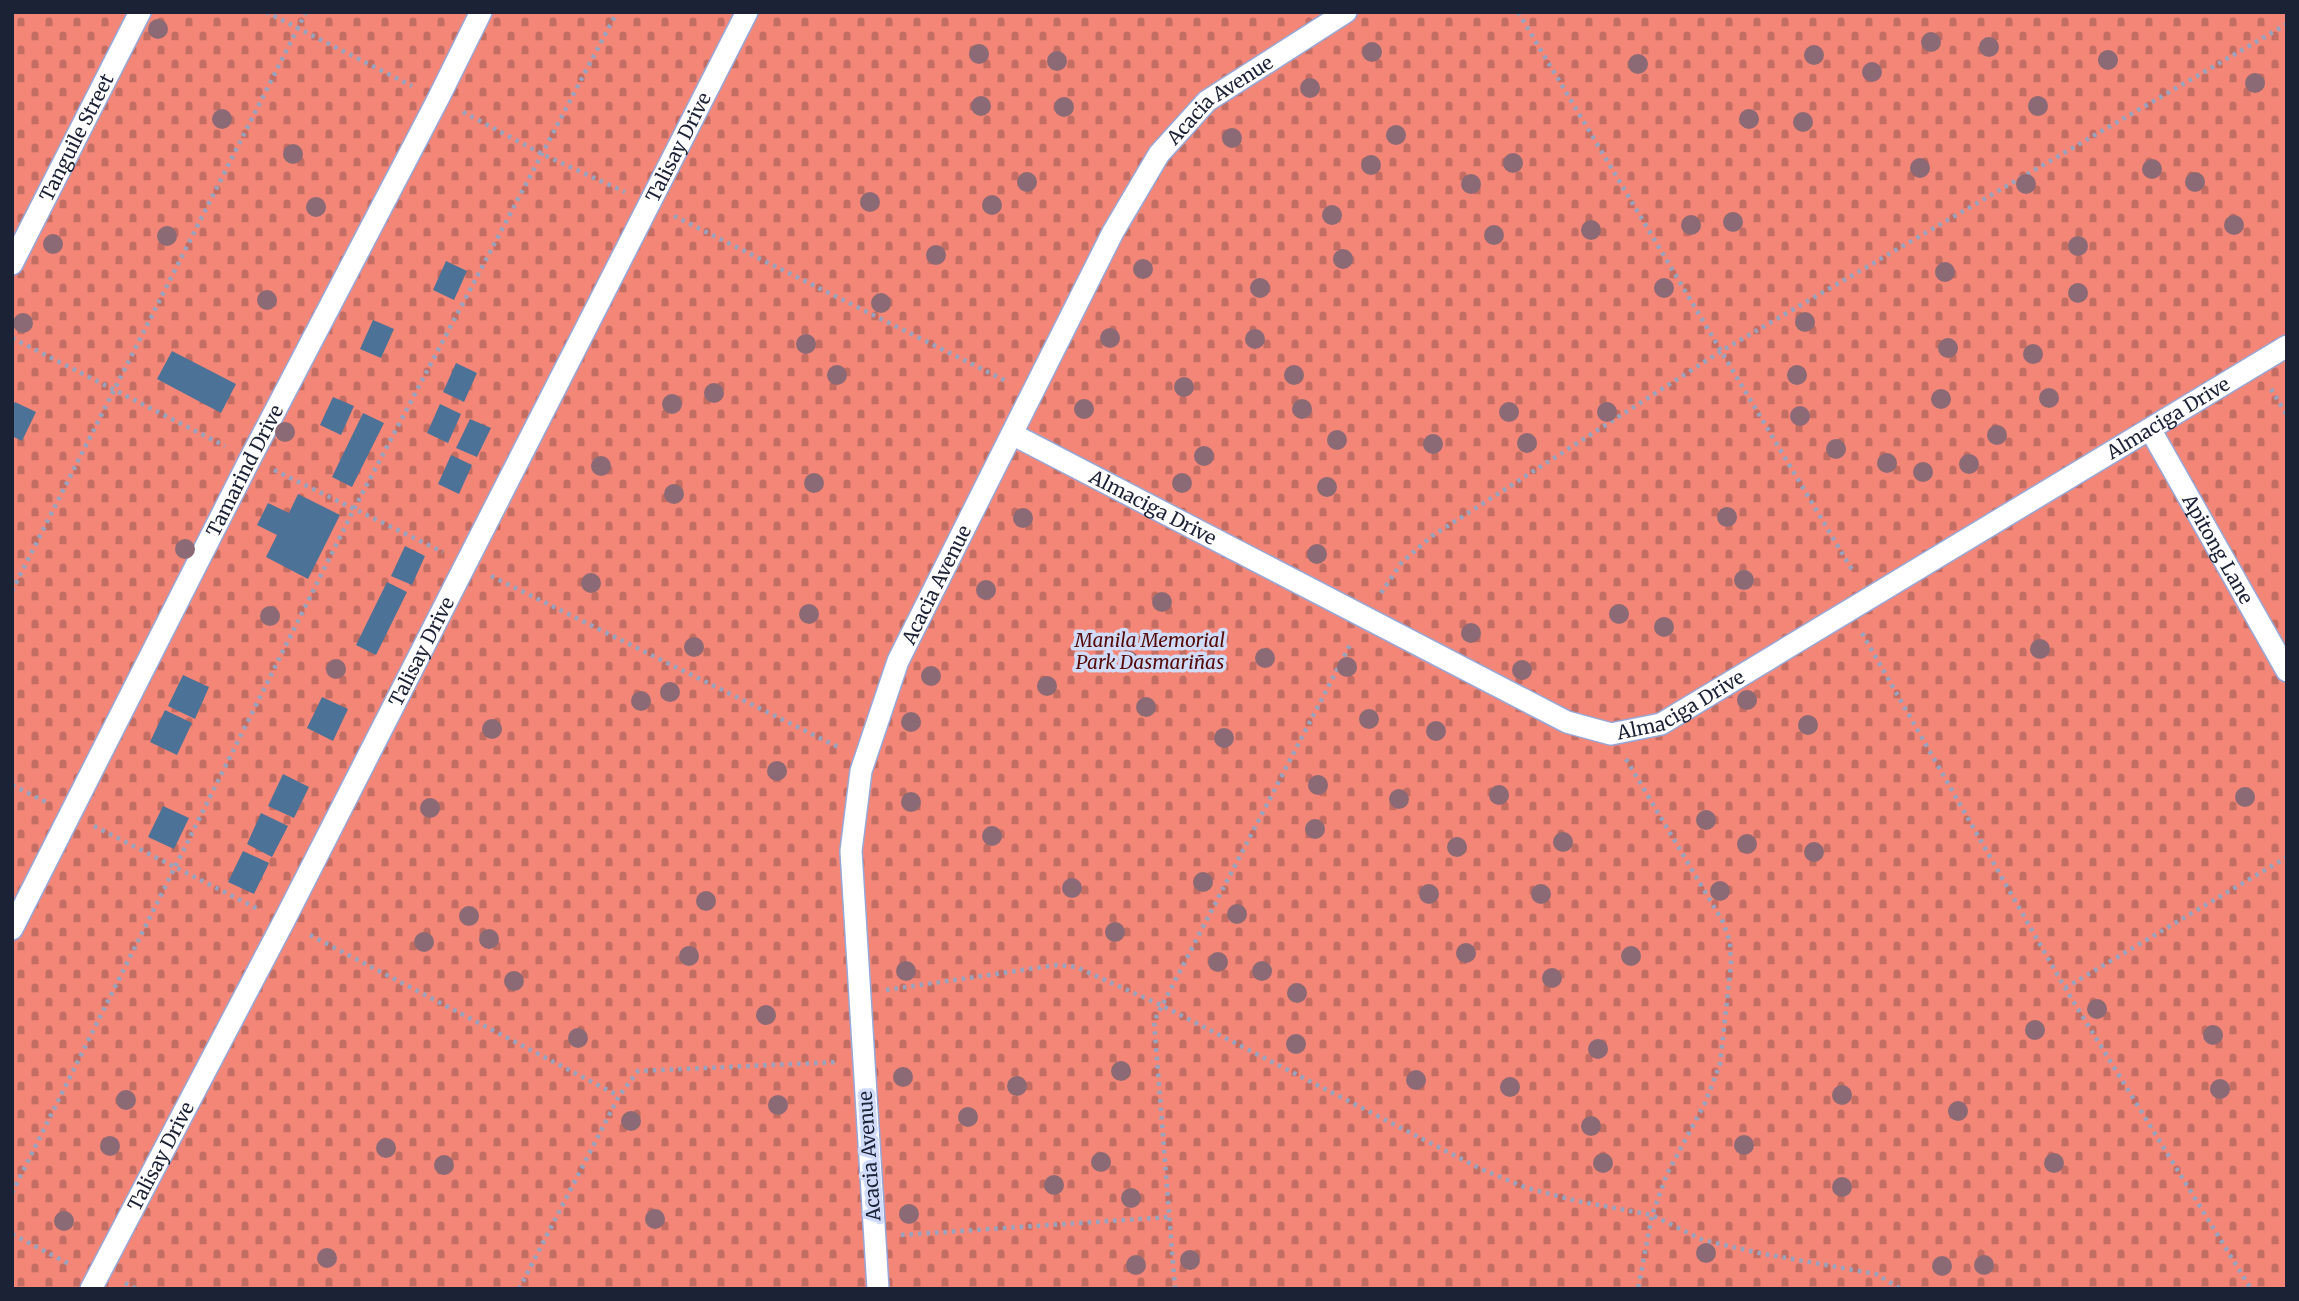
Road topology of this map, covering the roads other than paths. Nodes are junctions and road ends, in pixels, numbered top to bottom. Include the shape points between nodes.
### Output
1 (140, 12) edge
2 (481, 12) edge
3 (747, 12) edge
4 (1346, 12) edge
5 (12, 264) edge
6 (2287, 346) edge
7 (2150, 429) junction
8 (1012, 434) junction
9 (2287, 671) edge
10 (12, 929) edge
11 (94, 1283) edge
12 (878, 1289) edge

1 - 5 lane, Tanguile Street
2 - 10 lane, Tamarind Drive
3 - 11 lane, Talisay Drive via 284,921
4 - 8 lane, Acacia Avenue via 1207,101 1159,154 1113,232
6 - 7 lane, Almaciga Drive
7 - 8 lane, Almaciga Drive via 1661,723 1611,734 1567,722
7 - 9 lane, Apitong Lane
8 - 12 lane, Acacia Avenue via 898,661 860,771 851,850

